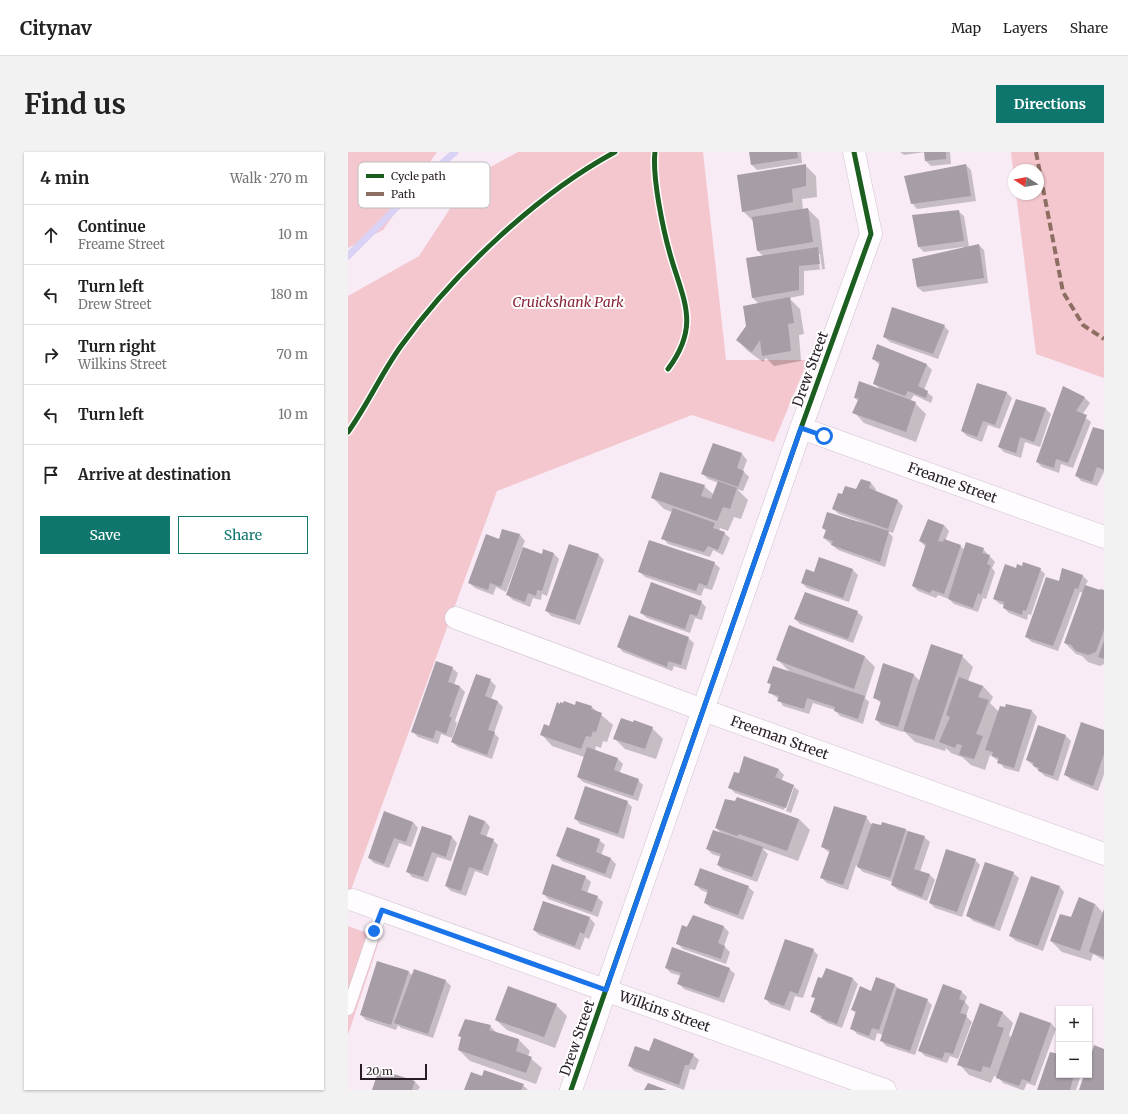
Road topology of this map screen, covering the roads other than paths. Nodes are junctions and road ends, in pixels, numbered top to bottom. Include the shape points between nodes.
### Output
1 (854, 152) edge
2 (801, 428) junction
3 (1104, 537) edge
4 (456, 618) dead end
5 (703, 710) junction
6 (1104, 854) edge
7 (354, 900) dead end
8 (382, 910) junction
9 (606, 990) junction
10 (348, 1009) edge
11 (571, 1090) edge
12 (885, 1090) edge

1 - 2 street, Drew Street via 871,234
2 - 3 street, Freame Street
2 - 5 street, Drew Street
4 - 5 street, Freeman Street
5 - 6 street, Freeman Street
5 - 9 street, Drew Street
7 - 8 street, Wilkins Street
8 - 9 street, Wilkins Street
8 - 10 lane
9 - 11 street, Drew Street
9 - 12 street, Wilkins Street

